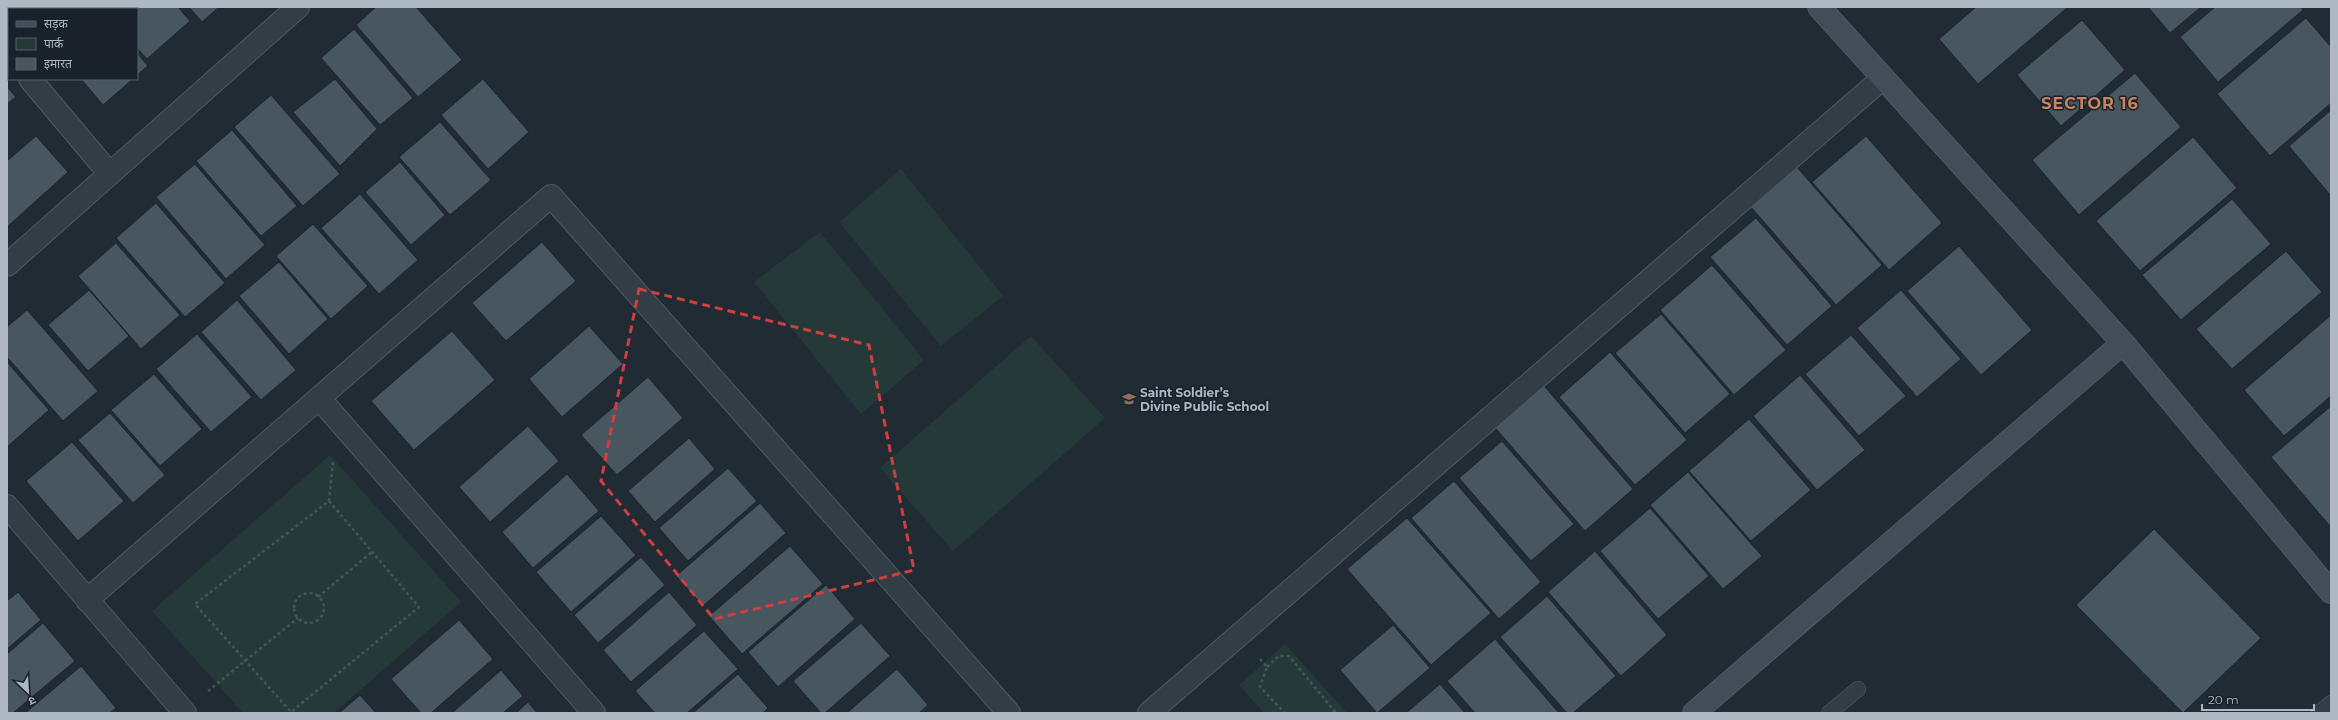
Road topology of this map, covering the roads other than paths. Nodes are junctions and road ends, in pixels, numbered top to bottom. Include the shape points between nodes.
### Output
1 (298, 7) edge
2 (1819, 7) edge
3 (1883, 78) junction
4 (31, 80) edge
5 (109, 173) junction
6 (7, 265) edge
7 (2123, 343) junction
8 (319, 398) junction
9 (7, 506) edge
10 (2331, 592) edge
11 (87, 600) junction
12 (1858, 689) dead end
13 (2331, 703) edge
14 (184, 712) edge
15 (594, 713) edge
16 (1009, 713) edge
17 (1149, 713) edge
18 (1694, 713) edge
19 (1830, 713) edge
20 (2319, 713) edge

1 - 5 street
2 - 3 street
3 - 7 street
3 - 17 street
4 - 5 street
5 - 6 street
7 - 10 street
7 - 18 street
8 - 11 street
8 - 15 street
8 - 16 street via 551,196
9 - 11 street
11 - 14 street
12 - 19 lane
13 - 20 lane

